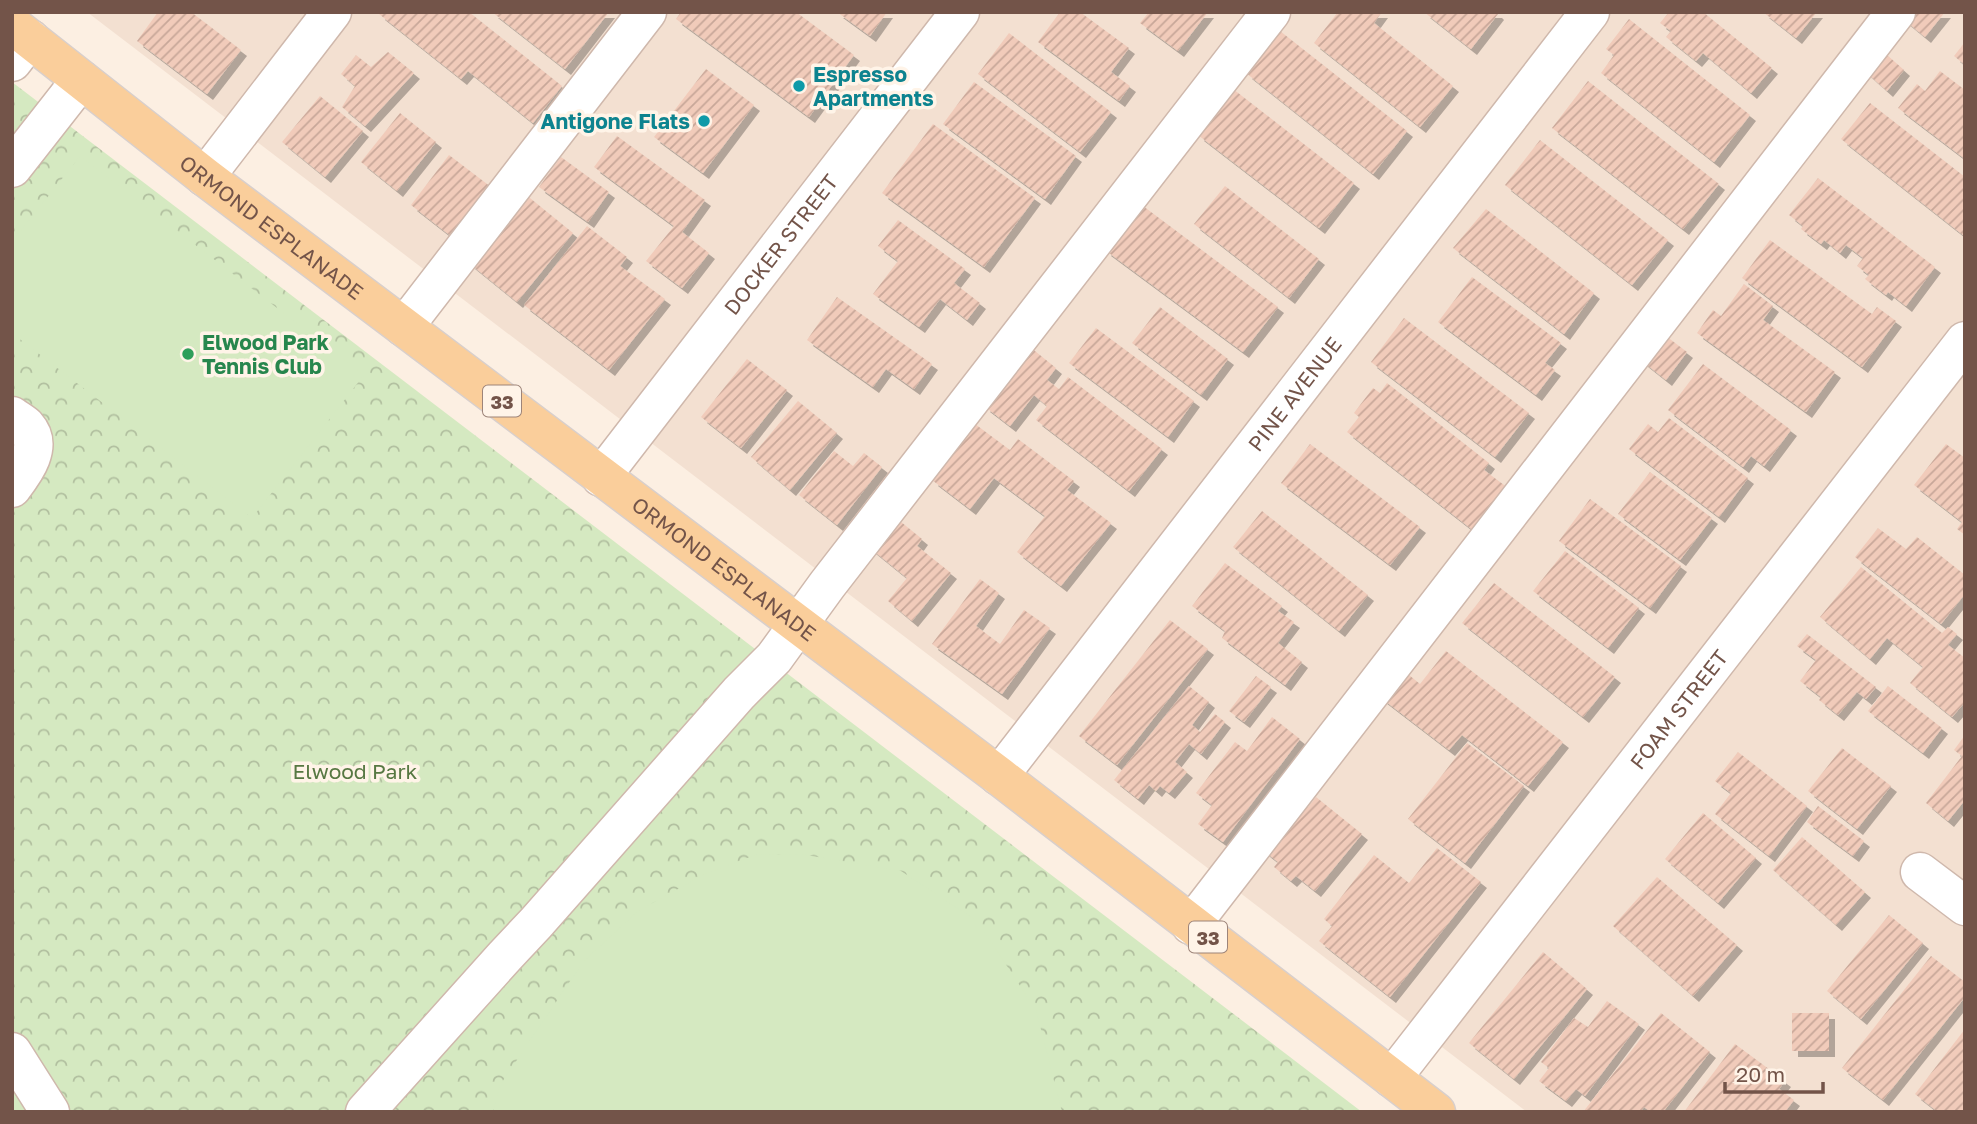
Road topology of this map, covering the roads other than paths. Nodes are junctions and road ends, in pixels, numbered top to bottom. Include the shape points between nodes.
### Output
1 (332, 12) edge
2 (647, 12) edge
3 (960, 12) edge
4 (1271, 12) edge
5 (1590, 12) edge
6 (1896, 12) edge
7 (17, 32) edge
8 (81, 80) junction
9 (12, 168) edge
10 (205, 177) junction
11 (404, 327) junction
12 (1965, 341) edge
13 (12, 416) edge
14 (601, 477) junction
15 (12, 488) edge
16 (799, 626) junction
17 (999, 776) junction
18 (1920, 872) dead end
19 (1965, 906) edge
20 (1191, 925) junction
21 (12, 1052) edge
22 (1392, 1078) junction
23 (50, 1112) edge
24 (365, 1112) edge
25 (1436, 1112) edge

1 - 10 street
2 - 11 street
3 - 14 street, DOCKER STREET
4 - 16 street
5 - 17 street, PINE AVENUE
6 - 20 street
7 - 8 main road, ORMOND ESPLANADE / 33
8 - 9 street
8 - 10 main road, ORMOND ESPLANADE / 33
10 - 11 main road, ORMOND ESPLANADE / 33
11 - 14 main road, ORMOND ESPLANADE / 33
12 - 22 street, FOAM STREET
13 - 15 street via 33,438 33,456
14 - 16 main road, ORMOND ESPLANADE / 33
16 - 17 main road, ORMOND ESPLANADE / 33
16 - 24 street
17 - 20 main road, ORMOND ESPLANADE / 33
18 - 19 street
20 - 22 main road, ORMOND ESPLANADE / 33
21 - 23 street
22 - 25 main road, ORMOND ESPLANADE / 33

